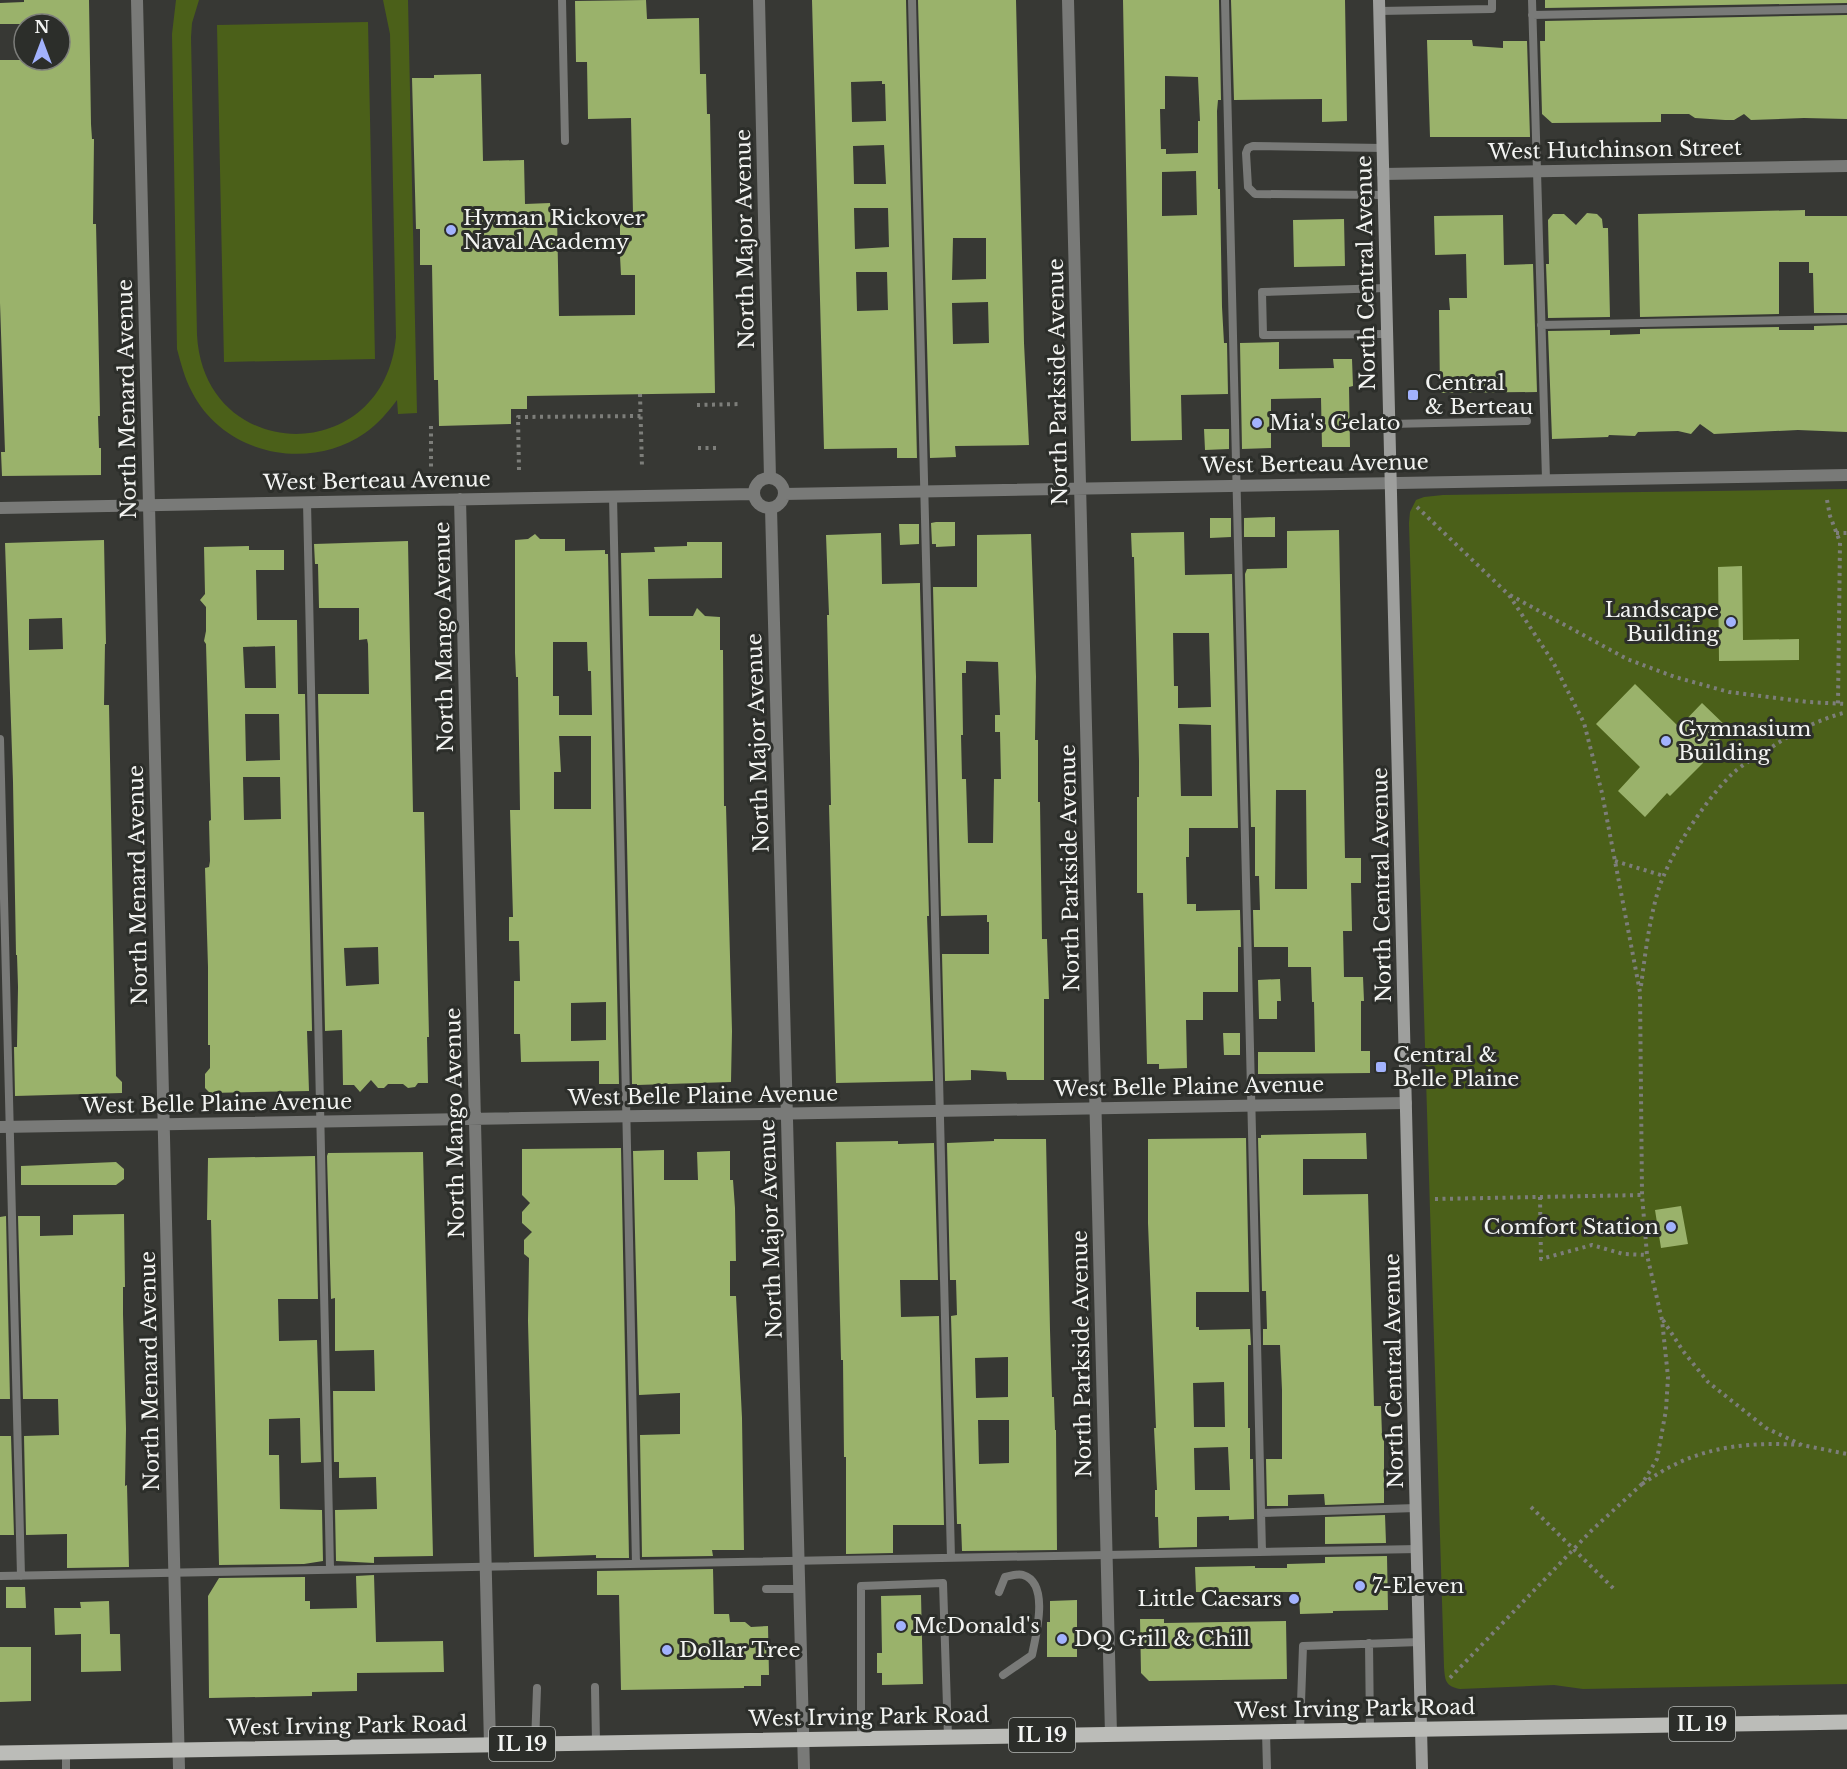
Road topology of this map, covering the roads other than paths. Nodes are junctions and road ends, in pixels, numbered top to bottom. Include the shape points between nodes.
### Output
1 (137, 0) edge
2 (562, 0) edge
3 (759, 0) edge
4 (912, 0) edge
5 (1068, 0) edge
6 (1225, 0) edge
7 (1433, 0) edge
8 (1492, 0) edge
9 (1532, 0) edge
10 (1379, 6) edge
11 (1847, 9) edge
12 (1433, 10) junction
13 (1532, 15) junction
14 (565, 141) dead end
15 (1383, 148) junction
16 (1847, 166) edge
17 (1537, 171) junction
18 (1383, 174) junction
19 (1384, 195) junction
20 (1386, 288) junction
21 (1847, 319) edge
22 (1541, 325) junction
23 (1387, 334) junction
24 (1527, 421) dead end
25 (1390, 424) junction
26 (1847, 475) edge
27 (770, 478) junction
28 (1546, 479) junction
29 (1391, 482) junction
30 (1236, 485) junction
31 (1080, 488) junction
32 (925, 491) junction
33 (754, 494) junction
34 (784, 494) junction
35 (613, 496) junction
36 (460, 500) junction
37 (307, 502) junction
38 (148, 505) junction
39 (0, 508) edge
40 (771, 508) junction
41 (0, 739) edge
42 (1406, 1103) junction
43 (1251, 1106) junction
44 (1095, 1109) junction
45 (940, 1111) junction
46 (787, 1114) junction
47 (627, 1116) junction
48 (475, 1119) junction
49 (319, 1122) junction
50 (163, 1124) junction
51 (5, 1127) edge
52 (1416, 1508) junction
53 (1261, 1513) junction
54 (1418, 1549) junction
55 (1262, 1552) junction
56 (1106, 1555) junction
57 (951, 1558) junction
58 (799, 1562) junction
59 (636, 1564) junction
60 (485, 1567) junction
61 (330, 1569) junction
62 (174, 1573) junction
63 (0, 1576) edge
64 (21, 1576) junction
65 (800, 1588) junction
66 (766, 1589) dead end
67 (999, 1592) dead end
68 (1420, 1642) junction
69 (1369, 1643) junction
70 (1003, 1675) dead end
71 (595, 1687) dead end
72 (537, 1688) dead end
73 (1847, 1722) edge
74 (1421, 1729) junction
75 (1370, 1730) junction
76 (1300, 1731) junction
77 (1266, 1732) junction
78 (1111, 1734) junction
79 (948, 1737) junction
80 (861, 1738) junction
81 (804, 1740) junction
82 (596, 1743) junction
83 (535, 1744) junction
84 (490, 1745) junction
85 (178, 1750) junction
86 (66, 1752) junction
87 (0, 1753) edge
88 (66, 1769) edge
89 (179, 1769) edge
90 (804, 1769) edge
91 (1267, 1769) edge
92 (1422, 1769) edge

1 - 38 street, North Menard Avenue
2 - 14 lane
3 - 27 street, North Major Avenue
4 - 32 lane
5 - 31 street, North Parkside Avenue
6 - 30 lane
7 - 12 lane
8 - 12 lane via 1492,9
9 - 13 lane
10 - 12 lane
10 - 15 main road, North Central Avenue
11 - 13 lane
13 - 17 lane
15 - 18 main road, North Central Avenue
15 - 19 lane via 1253,146 1246,153 1248,187 1255,194
16 - 17 street, West Hutchinson Street
17 - 18 street, West Hutchinson Street
17 - 22 lane
18 - 19 main road, North Central Avenue
19 - 20 main road, North Central Avenue
20 - 23 main road, North Central Avenue
20 - 23 lane via 1262,292 1263,335
21 - 22 lane
22 - 28 lane
23 - 25 main road, North Central Avenue
24 - 25 lane
25 - 29 main road, North Central Avenue
26 - 28 street, West Berteau Avenue
27 - 33 street via 757,484
27 - 34 street via 782,486
28 - 29 street, West Berteau Avenue
29 - 30 street, West Berteau Avenue
29 - 42 main road, North Central Avenue
30 - 31 street, West Berteau Avenue
30 - 43 lane
31 - 32 street, West Berteau Avenue
31 - 44 street, North Parkside Avenue
32 - 34 street, West Berteau Avenue
32 - 45 lane
33 - 35 street, West Berteau Avenue
33 - 40 street via 758,503
34 - 40 street via 780,504
35 - 36 street, West Berteau Avenue
35 - 47 lane
36 - 37 street, West Berteau Avenue
36 - 48 street, North Mango Avenue
37 - 38 street, West Berteau Avenue
37 - 49 lane
38 - 39 street, West Berteau Avenue
38 - 50 street, North Menard Avenue
40 - 46 street, North Major Avenue
41 - 51 lane
42 - 43 street, West Belle Plaine Avenue
42 - 52 main road, North Central Avenue
43 - 44 street, West Belle Plaine Avenue
43 - 53 lane
44 - 45 street, West Belle Plaine Avenue
44 - 56 street, North Parkside Avenue
45 - 46 street, West Belle Plaine Avenue
45 - 57 lane
46 - 47 street, West Belle Plaine Avenue
46 - 58 street, North Major Avenue
47 - 48 street, West Belle Plaine Avenue
47 - 59 lane
48 - 49 street, West Belle Plaine Avenue
48 - 60 street, North Mango Avenue
49 - 50 street, West Belle Plaine Avenue
49 - 61 lane
50 - 51 street, West Belle Plaine Avenue
50 - 62 street, North Menard Avenue
51 - 64 lane
52 - 53 lane
52 - 54 main road, North Central Avenue
53 - 55 lane
54 - 55 lane
54 - 68 main road, North Central Avenue
55 - 56 lane
56 - 57 lane
56 - 78 street, North Parkside Avenue
57 - 58 lane
58 - 59 lane
58 - 65 street, North Major Avenue
59 - 60 lane
60 - 61 lane
60 - 84 street, North Mango Avenue
61 - 62 lane
62 - 64 lane
62 - 85 street, North Menard Avenue
63 - 64 lane
65 - 66 lane
65 - 81 street, North Major Avenue
67 - 70 lane via 1005,1577 1021,1574 1031,1579 1040,1593 1032,1655
68 - 69 lane
68 - 74 main road, North Central Avenue
69 - 75 lane
69 - 76 lane via 1303,1646
71 - 82 lane
72 - 83 lane
73 - 74 main road, West Irving Park Road / IL 19
74 - 75 main road, West Irving Park Road / IL 19
74 - 92 main road, North Central Avenue
75 - 76 main road, West Irving Park Road / IL 19
76 - 77 main road, West Irving Park Road / IL 19
77 - 78 main road, West Irving Park Road / IL 19
77 - 91 lane
78 - 79 main road, West Irving Park Road / IL 19
79 - 80 main road, West Irving Park Road / IL 19
79 - 80 lane via 943,1583 861,1586
80 - 81 main road, West Irving Park Road / IL 19
81 - 82 main road, West Irving Park Road / IL 19
81 - 90 street, North Major Avenue
82 - 83 main road, West Irving Park Road / IL 19
83 - 84 main road, West Irving Park Road / IL 19
84 - 85 main road, West Irving Park Road / IL 19
85 - 86 main road, West Irving Park Road / IL 19
85 - 89 street, North Menard Avenue
86 - 87 main road, West Irving Park Road / IL 19
86 - 88 lane

